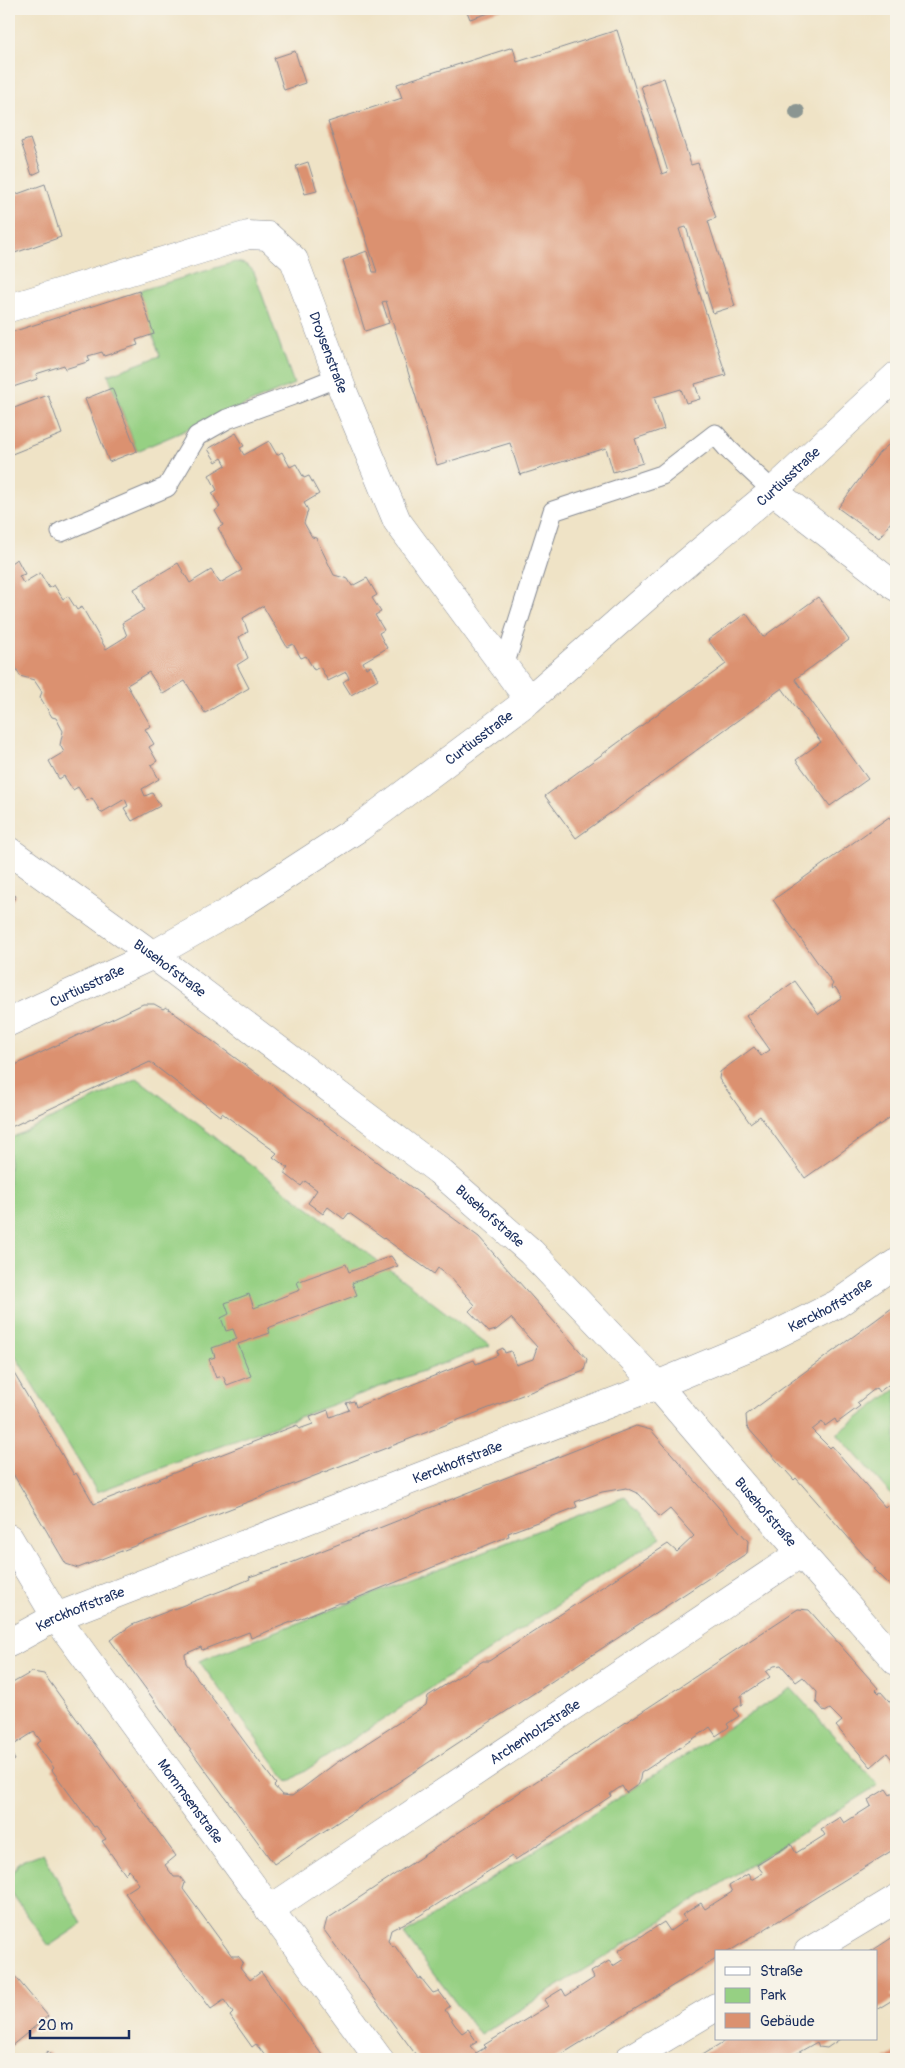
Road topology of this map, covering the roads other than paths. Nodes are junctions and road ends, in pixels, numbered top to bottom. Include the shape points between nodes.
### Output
1 (9, 308) edge
2 (896, 376) edge
3 (338, 377) junction
4 (772, 491) junction
5 (61, 532) dead end
6 (896, 587) edge
7 (504, 666) junction
8 (528, 700) junction
9 (9, 851) edge
10 (153, 955) junction
11 (9, 1022) edge
12 (896, 1263) edge
13 (657, 1385) junction
14 (9, 1538) edge
15 (800, 1553) junction
16 (56, 1617) junction
17 (9, 1643) edge
18 (896, 1661) edge
19 (896, 1899) edge
20 (269, 1910) junction
21 (811, 1950) edge
22 (715, 2008) edge
23 (379, 2059) edge
24 (629, 2059) edge

1 - 3 street, Droysenstraße via 248,234 268,236 294,260
2 - 4 street, Curtiusstraße
3 - 5 lane via 227,419 197,436 167,487
3 - 7 street, Droysenstraße via 398,521
4 - 6 street
4 - 7 lane via 715,434 662,475 553,511
4 - 8 street, Curtiusstraße via 661,577
7 - 8 street, Droysenstraße
8 - 10 street, Curtiusstraße via 360,827 237,907
9 - 10 street, Busehofstraße
10 - 11 street, Curtiusstraße
10 - 13 street, Busehofstraße via 439,1171 531,1252
12 - 13 street, Kerckhoffstraße via 837,1304 763,1341
13 - 15 street, Busehofstraße
13 - 16 street, Kerckhoffstraße
14 - 16 street, Mommsenstraße
15 - 18 street, Busehofstraße
15 - 20 street, Archenholzstraße
16 - 17 street, Kerckhoffstraße
16 - 20 street, Mommsenstraße
19 - 21 street
20 - 23 street, Mommsenstraße
22 - 24 street

